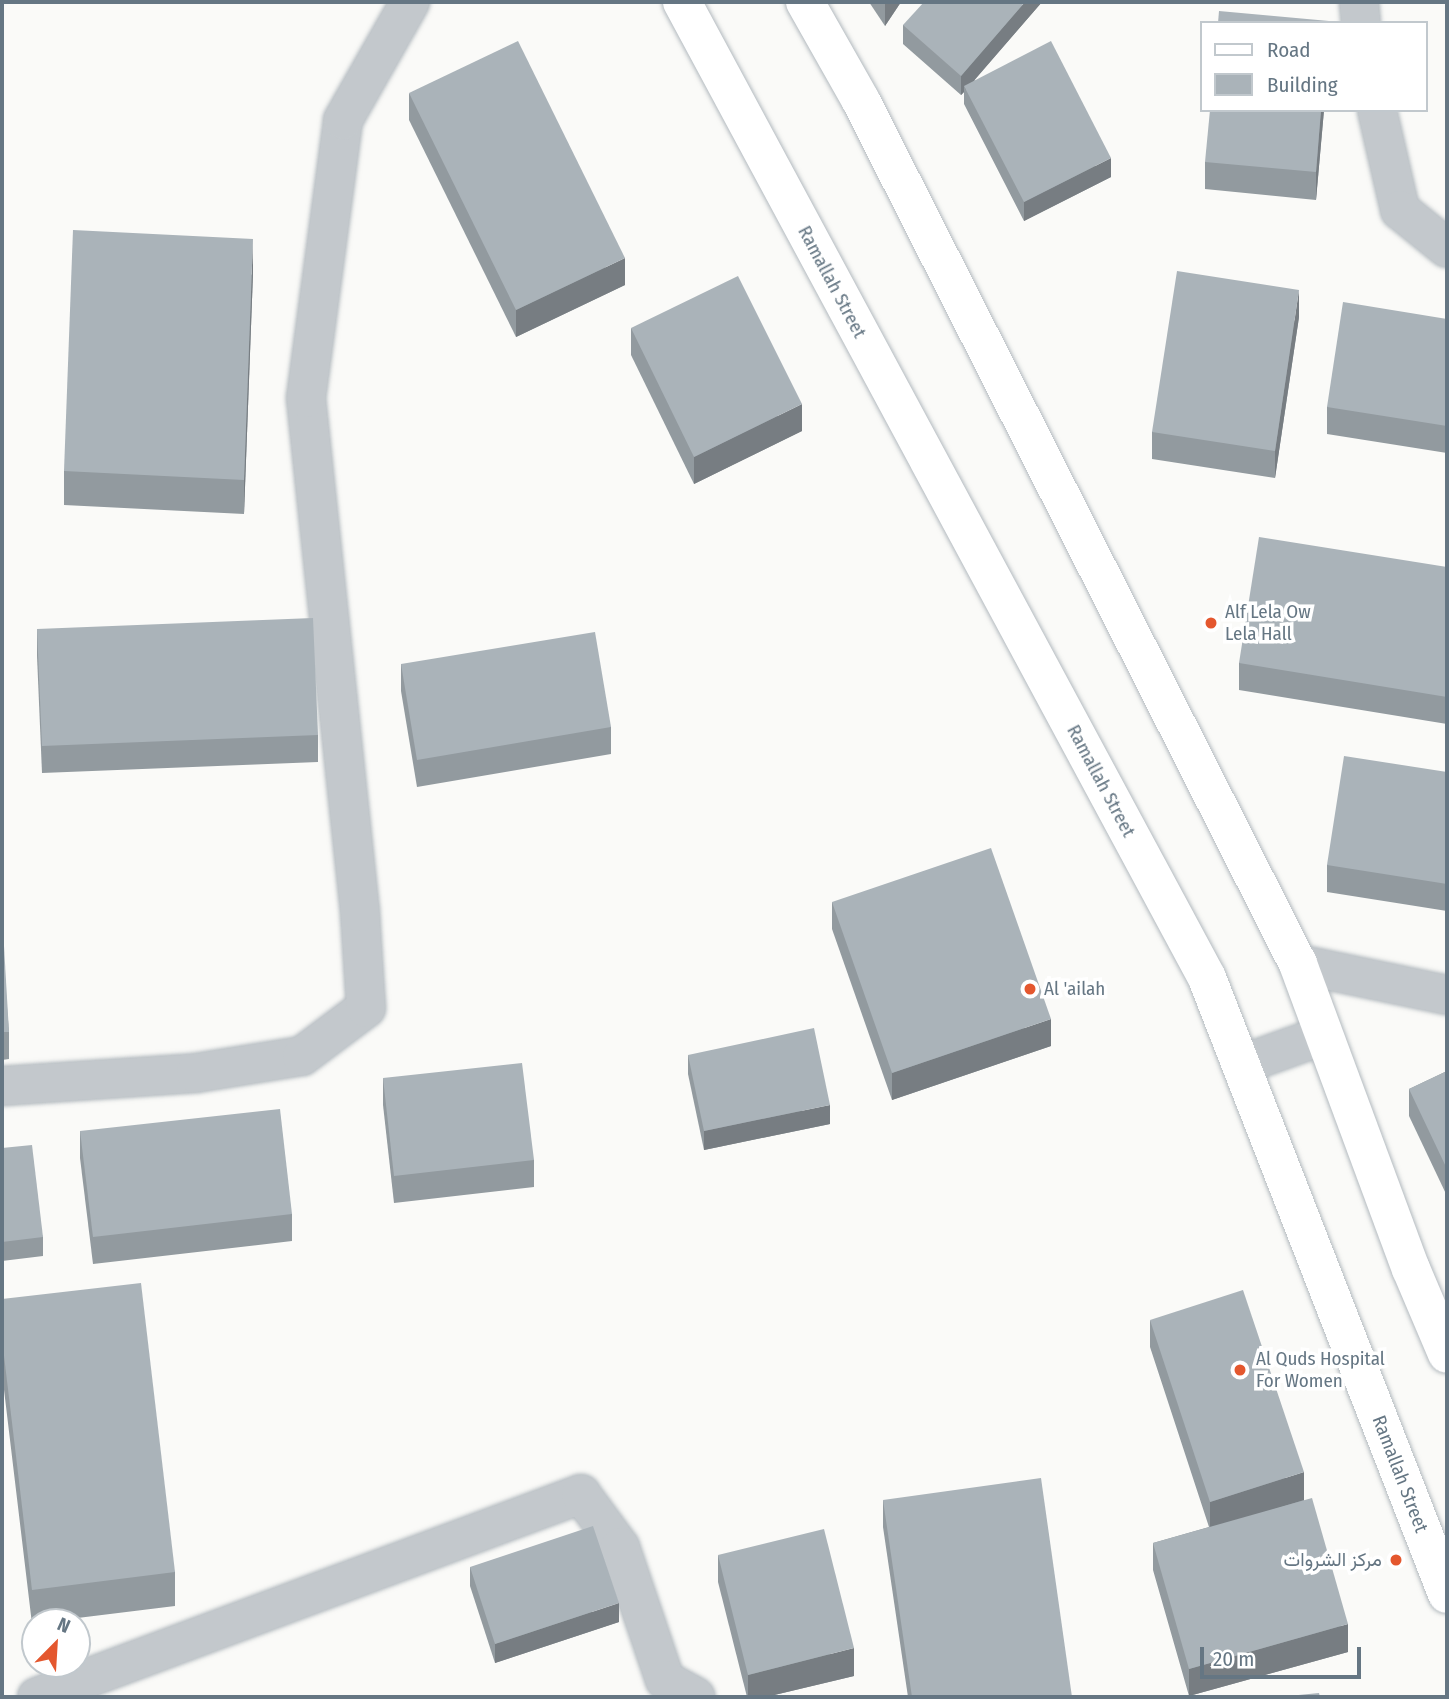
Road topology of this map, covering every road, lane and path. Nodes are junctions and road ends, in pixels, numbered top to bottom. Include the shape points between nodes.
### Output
1 (410, 2) edge
2 (682, 2) edge
3 (805, 2) edge
4 (1359, 2) edge
5 (1361, 21) edge
6 (1377, 112) edge
7 (1447, 248) edge
8 (1298, 964) junction
9 (1447, 995) edge
10 (1324, 1035) junction
11 (1241, 1065) junction
12 (2, 1086) edge
13 (1447, 1354) edge
14 (1447, 1594) edge
15 (37, 1697) edge
16 (695, 1697) edge

1 - 12 street via 342,120 306,398 360,912 366,1009 302,1056 196,1073
2 - 11 main road, Ramallah Street via 1207,978
3 - 8 main road via 862,101
4 - 5 street
6 - 7 street via 1400,210
8 - 9 street
8 - 10 main road
10 - 11 street
10 - 13 main road
11 - 14 main road, Ramallah Street
15 - 16 street via 581,1494 620,1547 665,1680

